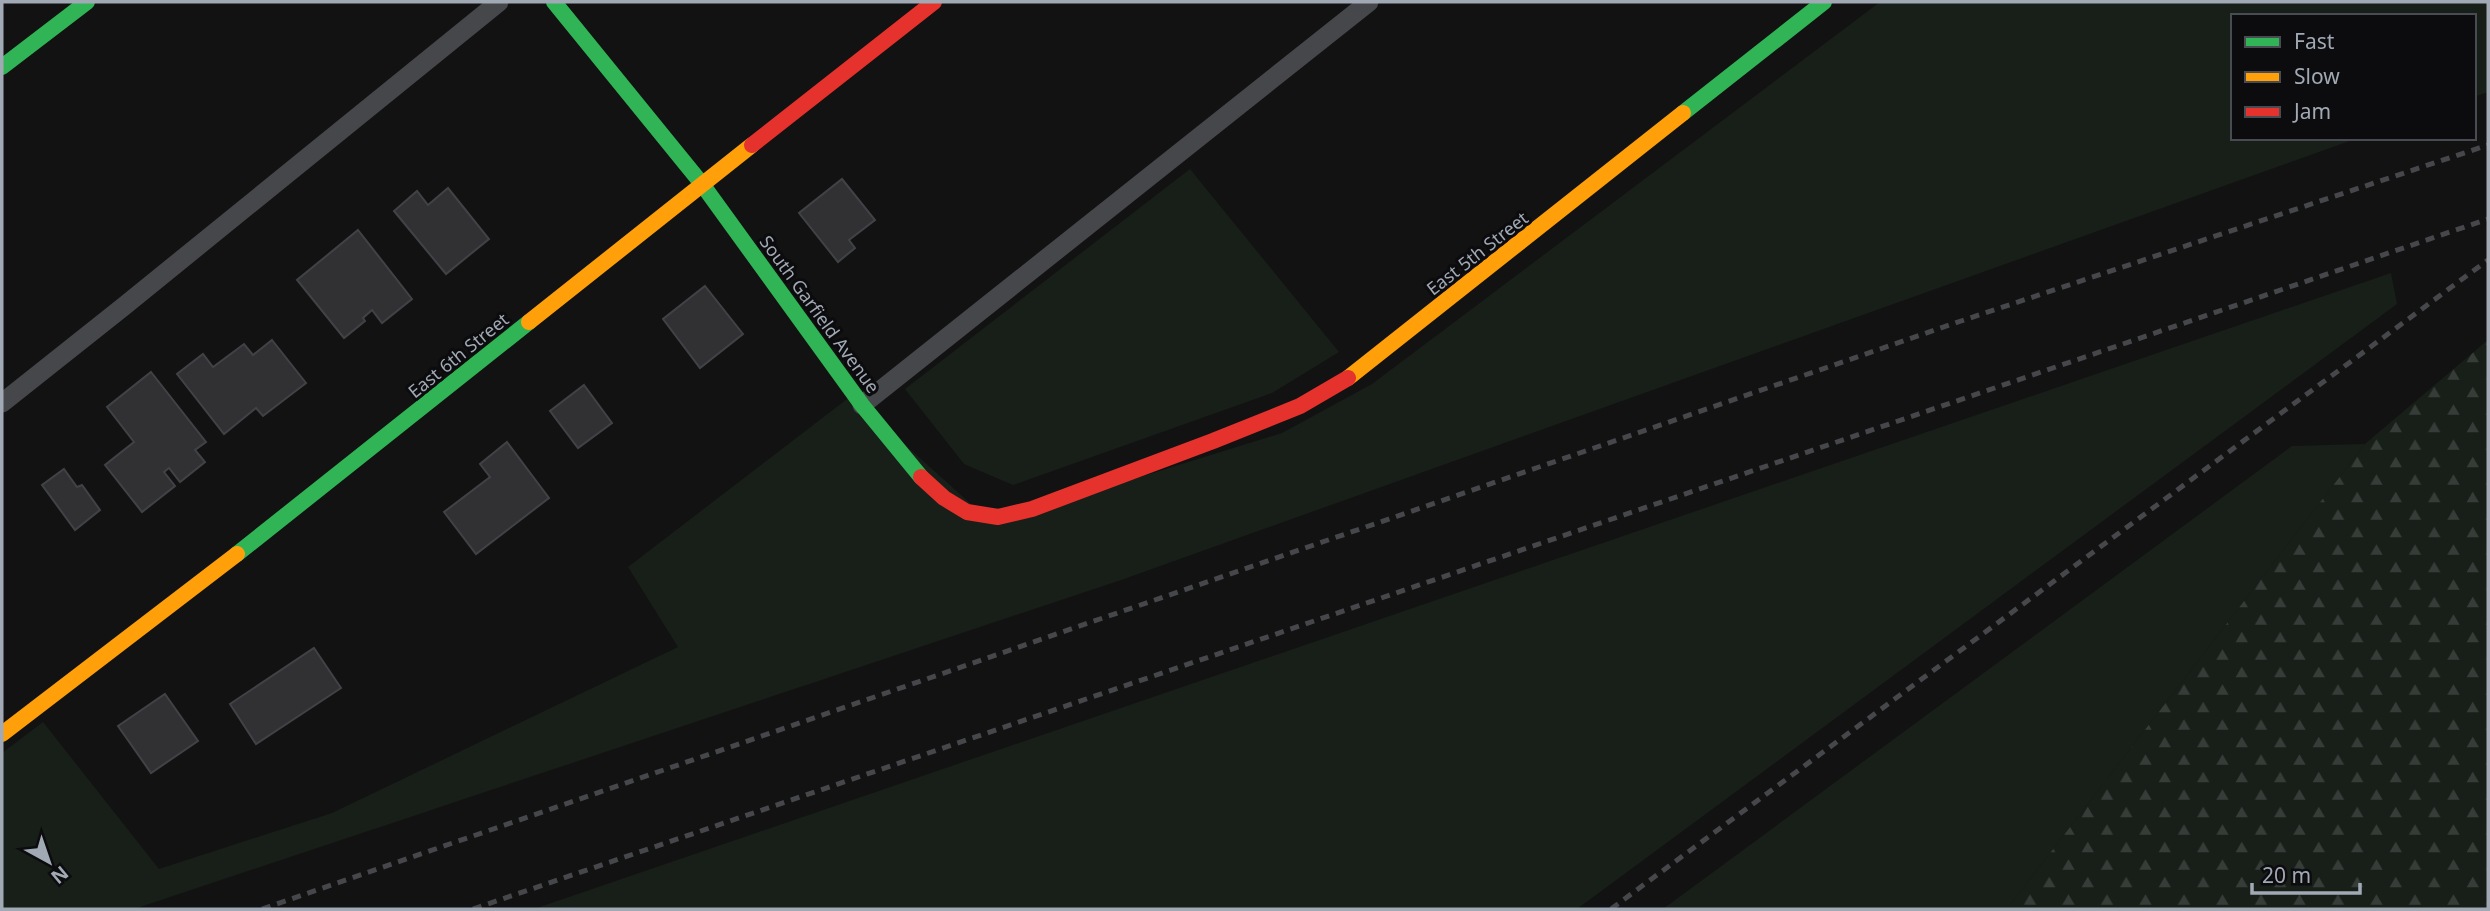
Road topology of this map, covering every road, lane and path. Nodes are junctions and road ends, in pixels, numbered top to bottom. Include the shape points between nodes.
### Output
1 (87, 2) edge
2 (499, 2) edge
3 (554, 2) edge
4 (934, 2) edge
5 (1369, 2) edge
6 (1824, 2) edge
7 (2, 67) edge
8 (702, 184) junction
9 (2, 403) edge
10 (862, 405) junction
11 (1120, 476) joint
12 (2, 734) edge

1 - 7 street
2 - 9 lane
3 - 8 street, South Garfield Avenue
4 - 8 street, East 6th Street
5 - 10 lane
6 - 11 street, East 5th Street via 1352,375 1300,405
8 - 10 street, South Garfield Avenue
8 - 12 street, East 6th Street via 304,503
10 - 11 street, South Garfield Avenue via 921,477 967,512 998,517

